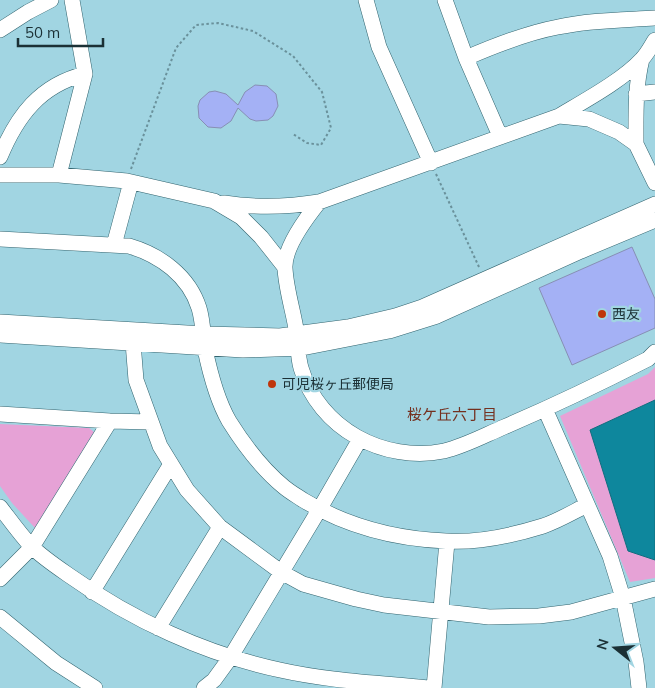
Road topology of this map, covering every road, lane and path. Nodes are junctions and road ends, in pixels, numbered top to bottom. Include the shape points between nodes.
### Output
1 (51, 0) edge
2 (72, 0) edge
3 (366, 0) edge
4 (445, 0) edge
5 (655, 18) edge
6 (0, 29) edge
7 (655, 40) edge
8 (466, 58) junction
9 (642, 59) junction
10 (85, 74) junction
11 (655, 92) edge
12 (636, 94) junction
13 (559, 116) junction
14 (292, 134) dead end
15 (500, 136) junction
16 (636, 144) junction
17 (0, 157) edge
18 (431, 162) junction
19 (0, 174) edge
20 (60, 176) junction
21 (129, 181) junction
22 (655, 182) edge
23 (216, 202) junction
24 (319, 202) junction
25 (655, 204) edge
26 (655, 220) edge
27 (0, 240) edge
28 (114, 245) junction
29 (284, 266) junction
30 (484, 280) junction
31 (0, 322) edge
32 (0, 335) edge
33 (133, 336) junction
34 (204, 341) junction
35 (297, 341) junction
36 (655, 352) edge
37 (545, 409) junction
38 (0, 414) edge
39 (110, 421) junction
40 (151, 422) junction
41 (360, 439) junction
42 (171, 464) junction
43 (587, 505) junction
44 (0, 507) edge
45 (319, 510) junction
46 (220, 527) junction
47 (447, 542) junction
48 (32, 546) junction
49 (281, 572) junction
50 (0, 579) edge
51 (655, 590) edge
52 (92, 592) junction
53 (623, 598) junction
54 (441, 611) junction
55 (0, 617) edge
56 (158, 628) junction
57 (230, 658) junction
58 (95, 688) edge
59 (204, 688) edge
60 (428, 688) edge
61 (434, 688) edge
62 (639, 688) edge

1 - 6 street
2 - 10 street
3 - 18 street via 379,47
4 - 8 street
5 - 8 street via 558,27 507,40
7 - 9 street
8 - 15 street
9 - 12 street
9 - 13 street
10 - 17 street via 68,78 35,101 22,114
10 - 20 street
11 - 12 street
12 - 16 street
13 - 15 street
13 - 16 street via 589,119 619,132
14 - 21 path via 307,143 321,145 331,128 322,92 293,56 253,31 218,22 196,25 176,48
15 - 18 street
16 - 22 street
18 - 24 street
18 - 30 path
19 - 20 street
20 - 21 street
21 - 23 street
21 - 28 street
23 - 24 street via 243,206
23 - 29 street via 241,217
24 - 29 street via 302,224
25 - 30 street
26 - 35 street via 437,316 389,331
27 - 28 street
28 - 34 street via 146,251 181,277 199,308
29 - 35 street
30 - 35 street via 395,316
31 - 33 street
32 - 33 street
33 - 34 street
33 - 40 street via 136,380
34 - 35 street via 243,350
34 - 45 street via 214,386 228,420 259,464 285,488
35 - 41 street via 301,368 325,413
36 - 37 street via 641,363
37 - 41 street via 445,450 413,454 389,450
37 - 43 street
38 - 39 street
39 - 40 street
39 - 48 street
40 - 42 street
41 - 45 street
42 - 46 street via 187,490
42 - 52 street
43 - 47 street via 544,526 490,538
43 - 53 street via 610,556
44 - 48 street
45 - 47 street via 387,534
45 - 49 street
46 - 49 street
46 - 56 street
47 - 54 street
48 - 50 street
48 - 52 street
49 - 54 street via 303,584 356,599
49 - 57 street
51 - 53 street
52 - 56 street
53 - 54 street via 571,612 539,616 489,617
53 - 62 street
54 - 61 street
55 - 58 street via 56,663
56 - 57 street
57 - 59 street
57 - 60 street via 294,673

